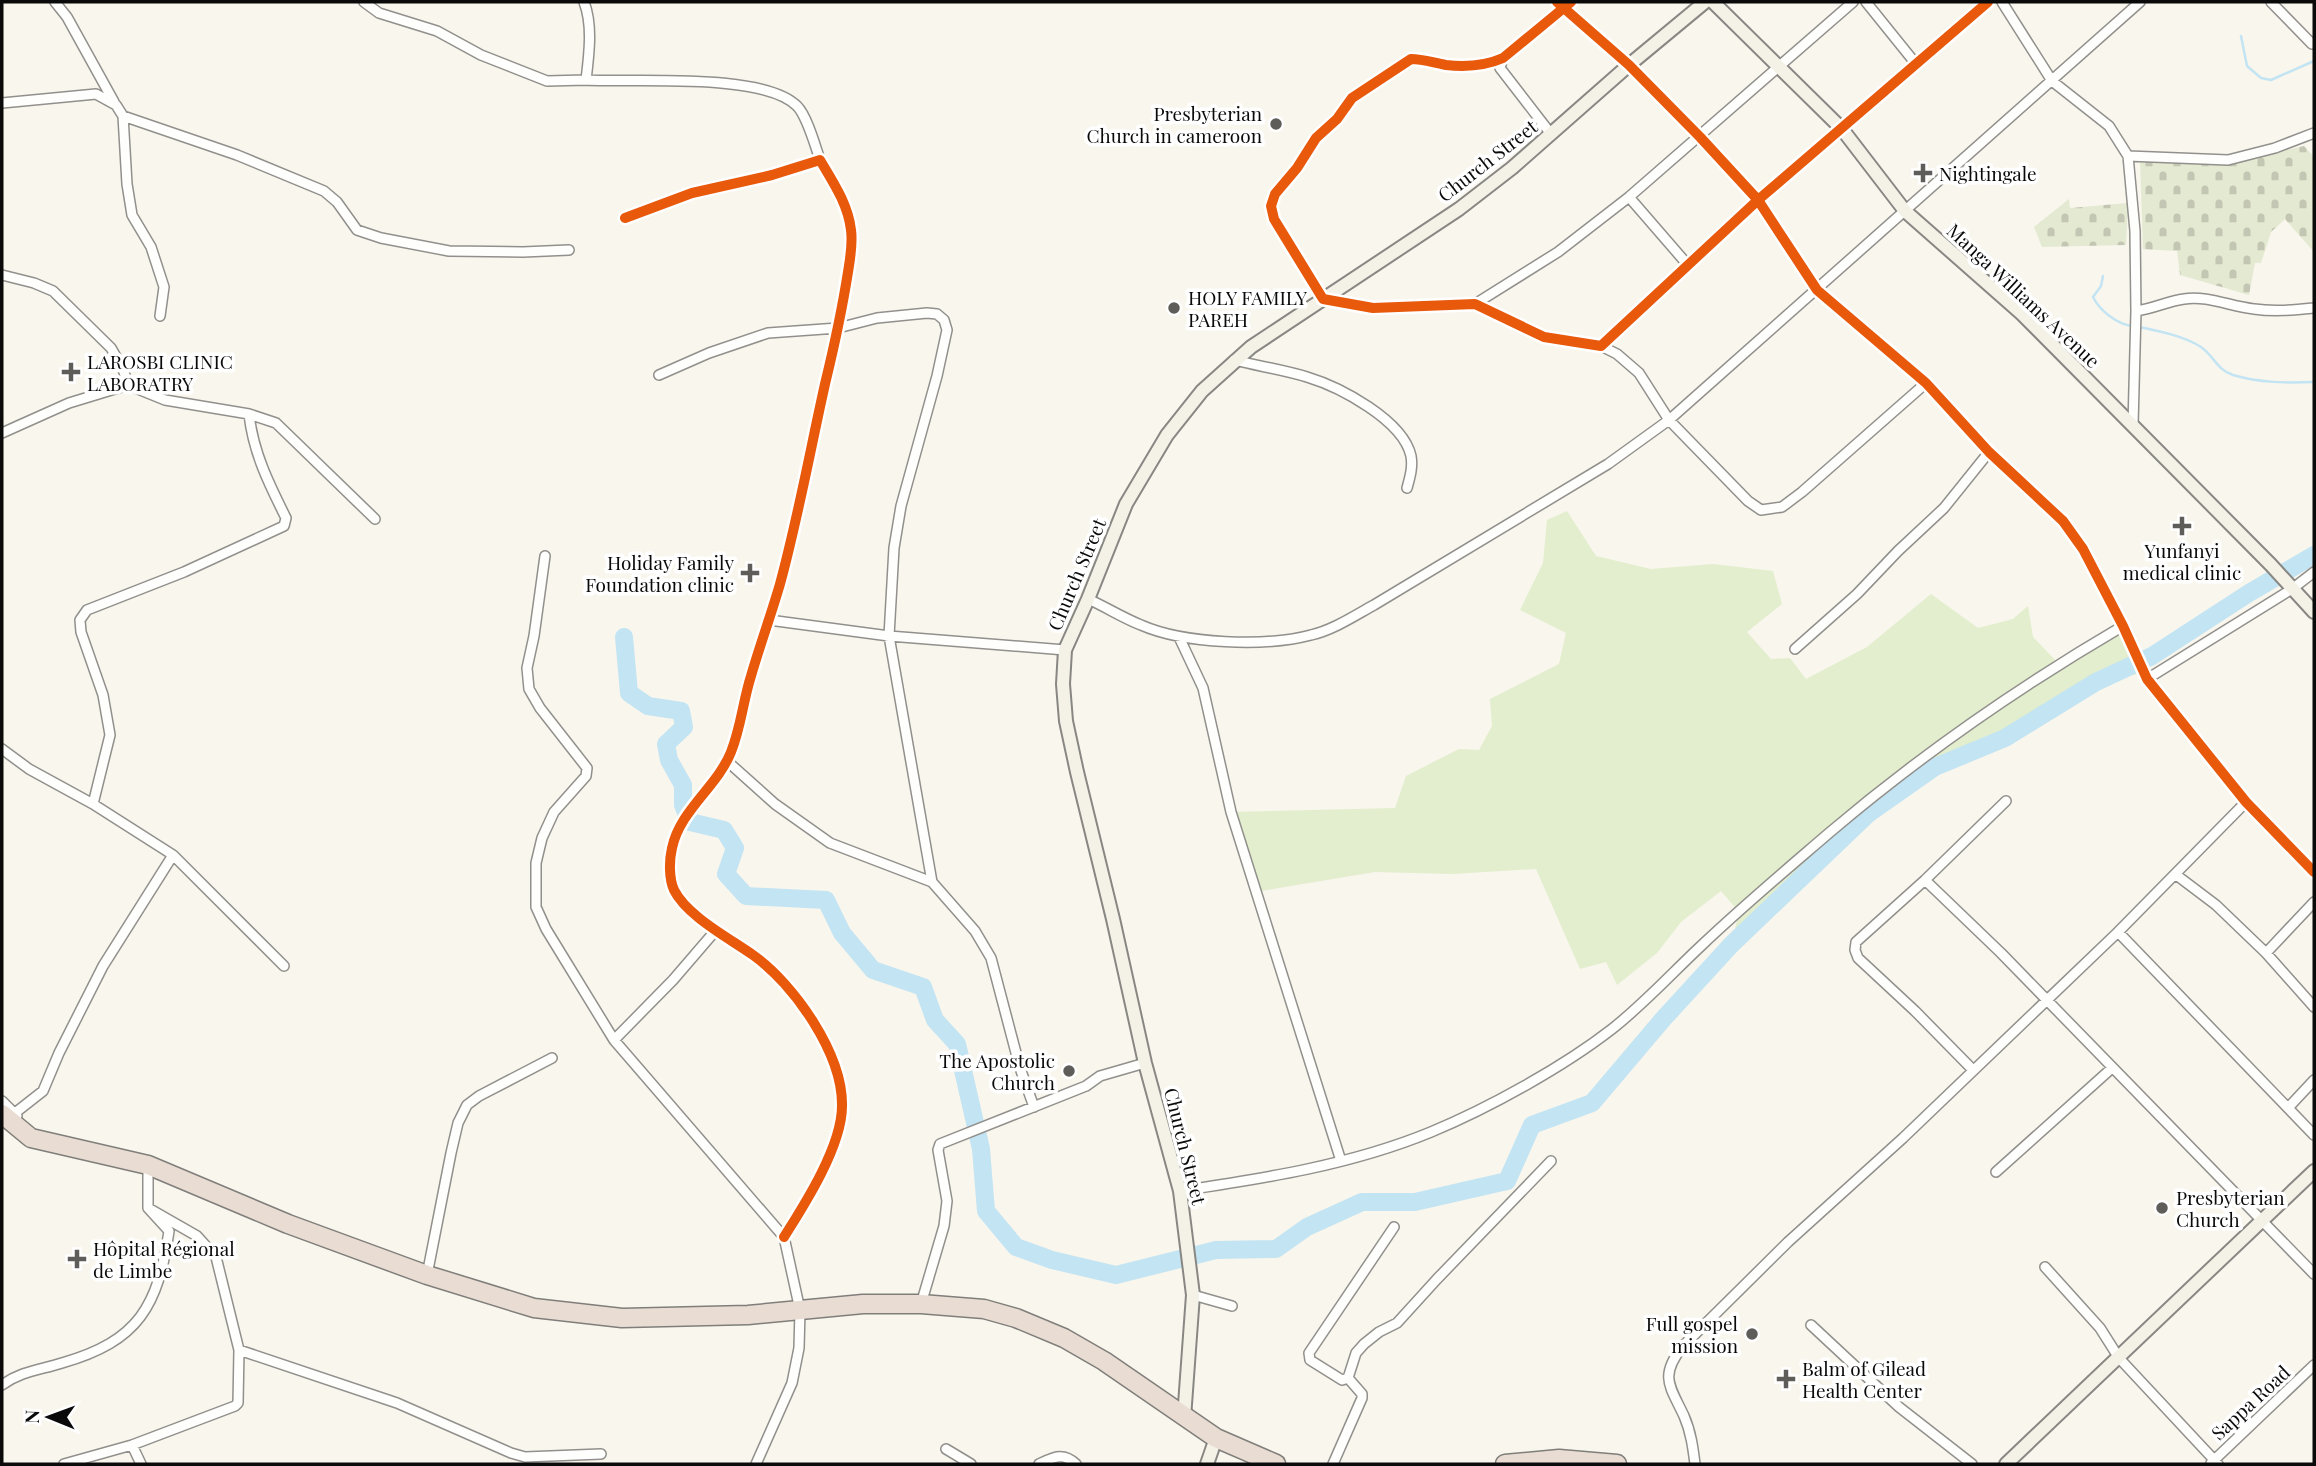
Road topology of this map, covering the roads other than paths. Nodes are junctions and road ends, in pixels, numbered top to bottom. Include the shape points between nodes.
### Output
1 (55, 2) edge
2 (364, 2) edge
3 (584, 2) edge
4 (1571, 2) edge
5 (1705, 2) edge
6 (1713, 2) edge
7 (1853, 2) edge
8 (1866, 2) edge
9 (1988, 2) edge
10 (2002, 2) edge
11 (2140, 2) edge
12 (2271, 2) edge
13 (1560, 5) edge
14 (2312, 44) dead end
15 (1503, 58) junction
16 (1916, 64) junction
17 (1629, 65) junction
18 (1779, 67) junction
19 (586, 80) junction
20 (2052, 81) junction
21 (2, 103) edge
22 (116, 105) junction
23 (123, 116) junction
24 (1842, 129) junction
25 (2314, 133) edge
26 (1551, 134) junction
27 (1700, 137) junction
28 (2129, 156) junction
29 (820, 160) junction
30 (1629, 197) junction
31 (1758, 200) junction
32 (1905, 211) junction
33 (625, 218) dead end
34 (569, 250) dead end
35 (1687, 264) junction
36 (2, 275) edge
37 (1817, 290) junction
38 (1323, 299) junction
39 (1475, 304) junction
40 (2314, 308) edge
41 (160, 316) dead end
42 (2137, 321) junction
43 (838, 328) junction
44 (1601, 346) junction
45 (1234, 360) junction
46 (659, 375) dead end
47 (1926, 383) junction
48 (128, 385) junction
49 (249, 414) junction
50 (1670, 420) junction
51 (2133, 425) junction
52 (2, 433) edge
53 (1989, 452) junction
54 (1407, 488) dead end
55 (375, 519) dead end
56 (545, 556) dead end
57 (2314, 572) edge
58 (2291, 588) junction
59 (1088, 599) junction
60 (2314, 612) edge
61 (769, 620) junction
62 (2123, 626) junction
63 (889, 636) junction
64 (1179, 637) junction
65 (1795, 649) dead end
66 (1065, 650) junction
67 (2145, 676) junction
68 (2, 748) edge
69 (727, 761) junction
70 (2006, 800) dead end
71 (2246, 802) junction
72 (93, 804) junction
73 (173, 855) junction
74 (2314, 872) edge
75 (2175, 874) junction
76 (1925, 880) junction
77 (932, 882) junction
78 (2314, 902) edge
79 (716, 930) junction
80 (2118, 932) junction
81 (2266, 953) junction
82 (284, 965) dead end
83 (2045, 1000) junction
84 (2314, 1007) edge
85 (614, 1040) junction
86 (552, 1058) dead end
87 (1145, 1063) junction
88 (2112, 1068) junction
89 (1973, 1070) junction
90 (2314, 1080) edge
91 (2, 1101) edge
92 (1034, 1107) junction
93 (2288, 1108) junction
94 (8, 1114) edge
95 (2314, 1135) edge
96 (1342, 1161) junction
97 (1551, 1161) dead end
98 (148, 1165) junction
99 (2314, 1171) edge
100 (1996, 1172) dead end
101 (1180, 1191) junction
102 (148, 1208) junction
103 (2263, 1220) junction
104 (1394, 1227) dead end
105 (784, 1237) junction
106 (2045, 1267) dead end
107 (2314, 1274) edge
108 (427, 1275) junction
109 (1193, 1295) junction
110 (921, 1304) junction
111 (1232, 1306) dead end
112 (800, 1310) junction
113 (1811, 1325) dead end
114 (239, 1350) junction
115 (2119, 1358) junction
116 (2314, 1365) edge
117 (1348, 1378) junction
118 (2, 1385) edge
119 (1184, 1418) junction
120 (1216, 1438) junction
121 (132, 1445) junction
122 (946, 1449) dead end
123 (601, 1454) dead end
124 (2214, 1463) edge
125 (64, 1464) edge
126 (141, 1464) edge
127 (756, 1464) edge
128 (971, 1464) edge
129 (1039, 1464) edge
130 (1076, 1464) edge
131 (1207, 1464) edge
132 (1276, 1464) edge
133 (1333, 1464) edge
134 (1505, 1464) edge
135 (1617, 1464) edge
136 (1695, 1464) edge
137 (1972, 1464) edge
138 (2006, 1464) edge

1 - 22 street
2 - 19 street via 379,13 437,31 481,55 548,81
3 - 19 street via 588,13
4 - 13 street
5 - 17 main road, Church Street
6 - 18 main road, Manga Williams Avenue
7 - 18 street
8 - 16 street
9 - 16 street
10 - 20 street
11 - 20 street
12 - 14 street
13 - 15 street
13 - 17 street
15 - 26 street via 1500,68
15 - 38 street via 1476,65 1411,59 1352,98 1316,138 1271,206 1274,219
16 - 24 street
17 - 26 main road, Church Street
17 - 27 street
18 - 24 main road, Manga Williams Avenue
18 - 27 street
19 - 29 street via 716,82 766,90 797,106
20 - 28 street via 2109,126
20 - 32 street
21 - 22 street via 96,94
22 - 23 street
23 - 34 street via 324,191 357,230 381,238 449,251
23 - 41 street via 132,215 151,247 164,287
24 - 31 street
24 - 32 main road, Manga Williams Avenue
25 - 28 street via 2228,160
26 - 38 main road, Church Street via 1459,209
27 - 30 street
27 - 31 street
28 - 42 street
29 - 33 street via 692,192
29 - 43 street via 848,208 852,233
30 - 35 street
30 - 39 street via 1558,253
31 - 35 street
31 - 37 street
32 - 37 street
32 - 51 main road, Manga Williams Avenue via 2022,314
35 - 44 street
36 - 48 street via 53,290 111,348
37 - 47 street
37 - 50 street
38 - 39 street via 1373,308
38 - 45 main road, Church Street
39 - 44 street via 1544,337
40 - 42 street via 2275,311 2185,298 2154,308
42 - 51 street
43 - 46 street via 768,333
43 - 61 street
43 - 63 street via 927,313 937,314 947,330 901,506
44 - 50 street via 1639,373
45 - 54 street via 1335,388 1394,426 1411,456
45 - 59 main road, Church Street via 1167,435 1126,504
47 - 50 street via 1802,492 1772,510 1761,510 1748,501
47 - 53 street
48 - 49 street via 164,400
48 - 52 street
49 - 55 street via 283,428
49 - 72 street via 254,447 286,518 284,526 87,610 80,620 110,735
50 - 64 street via 1608,464 1337,625 1310,636 1270,640
51 - 58 main road, Manga Williams Avenue
53 - 62 street via 2063,520
53 - 65 street via 1932,521
56 - 85 street via 527,668 529,689 587,768 542,838 536,863 536,906 545,929
57 - 58 street
58 - 60 main road, Manga Williams Avenue
58 - 67 street
59 - 64 street via 1142,626
59 - 66 main road, Church Street
61 - 63 street
61 - 69 street
62 - 67 street
62 - 96 street via 1930,750 1727,922 1613,1028 1580,1051 1432,1131
63 - 66 street
63 - 77 street
64 - 96 street via 1203,688 1231,812
66 - 87 main road, Church Street via 1066,722
67 - 71 street
68 - 72 street via 29,769
69 - 77 street via 775,804 830,843
69 - 79 street via 677,830 671,850 674,889
70 - 76 street
71 - 74 street
71 - 75 street
72 - 73 street
73 - 82 street
73 - 94 street via 103,966 43,1091
75 - 80 street
75 - 81 street
76 - 83 street
76 - 89 street via 1856,942 1855,950
77 - 92 street via 975,931 991,958
78 - 81 street
79 - 85 street
79 - 105 street via 756,957 787,987 827,1048 839,1083 842,1107 833,1143
80 - 83 street
80 - 93 street
81 - 84 street
83 - 88 street
83 - 89 street
85 - 105 street
86 - 108 street via 467,1105 453,1143
87 - 92 street via 1100,1076
87 - 101 main road, Church Street
88 - 100 street
88 - 103 street
89 - 136 street via 1788,1242 1672,1359 1669,1388 1691,1436
90 - 93 street
91 - 94 street
92 - 110 street via 940,1144 946,1214
93 - 95 street
94 - 98 highway via 31,1138
96 - 101 street
97 - 117 street via 1397,1322 1364,1344
98 - 102 street
98 - 108 highway via 288,1224
99 - 103 main road
101 - 109 main road, Church Street
102 - 114 street via 197,1236 216,1257
102 - 118 street via 169,1231 155,1295 140,1320 91,1354 15,1376
103 - 107 street
103 - 115 main road
104 - 117 street via 1309,1353 1310,1360 1342,1380
105 - 112 street
106 - 115 street via 2100,1328
108 - 112 highway via 534,1308 584,1315 684,1317
109 - 111 street
109 - 119 main road, Church Street
110 - 112 highway
110 - 119 highway via 984,1308 1039,1327 1104,1361
112 - 127 street via 792,1383
113 - 137 street via 1899,1407
114 - 121 street via 235,1406
114 - 123 street via 397,1403 511,1453 525,1457
115 - 124 street
115 - 138 main road
116 - 124 street, Sappa Road
117 - 133 street via 1362,1398
119 - 120 highway
120 - 131 main road
120 - 132 highway
121 - 125 street
121 - 126 street
122 - 128 street
129 - 130 street via 1061,1456
134 - 135 highway via 1559,1459

